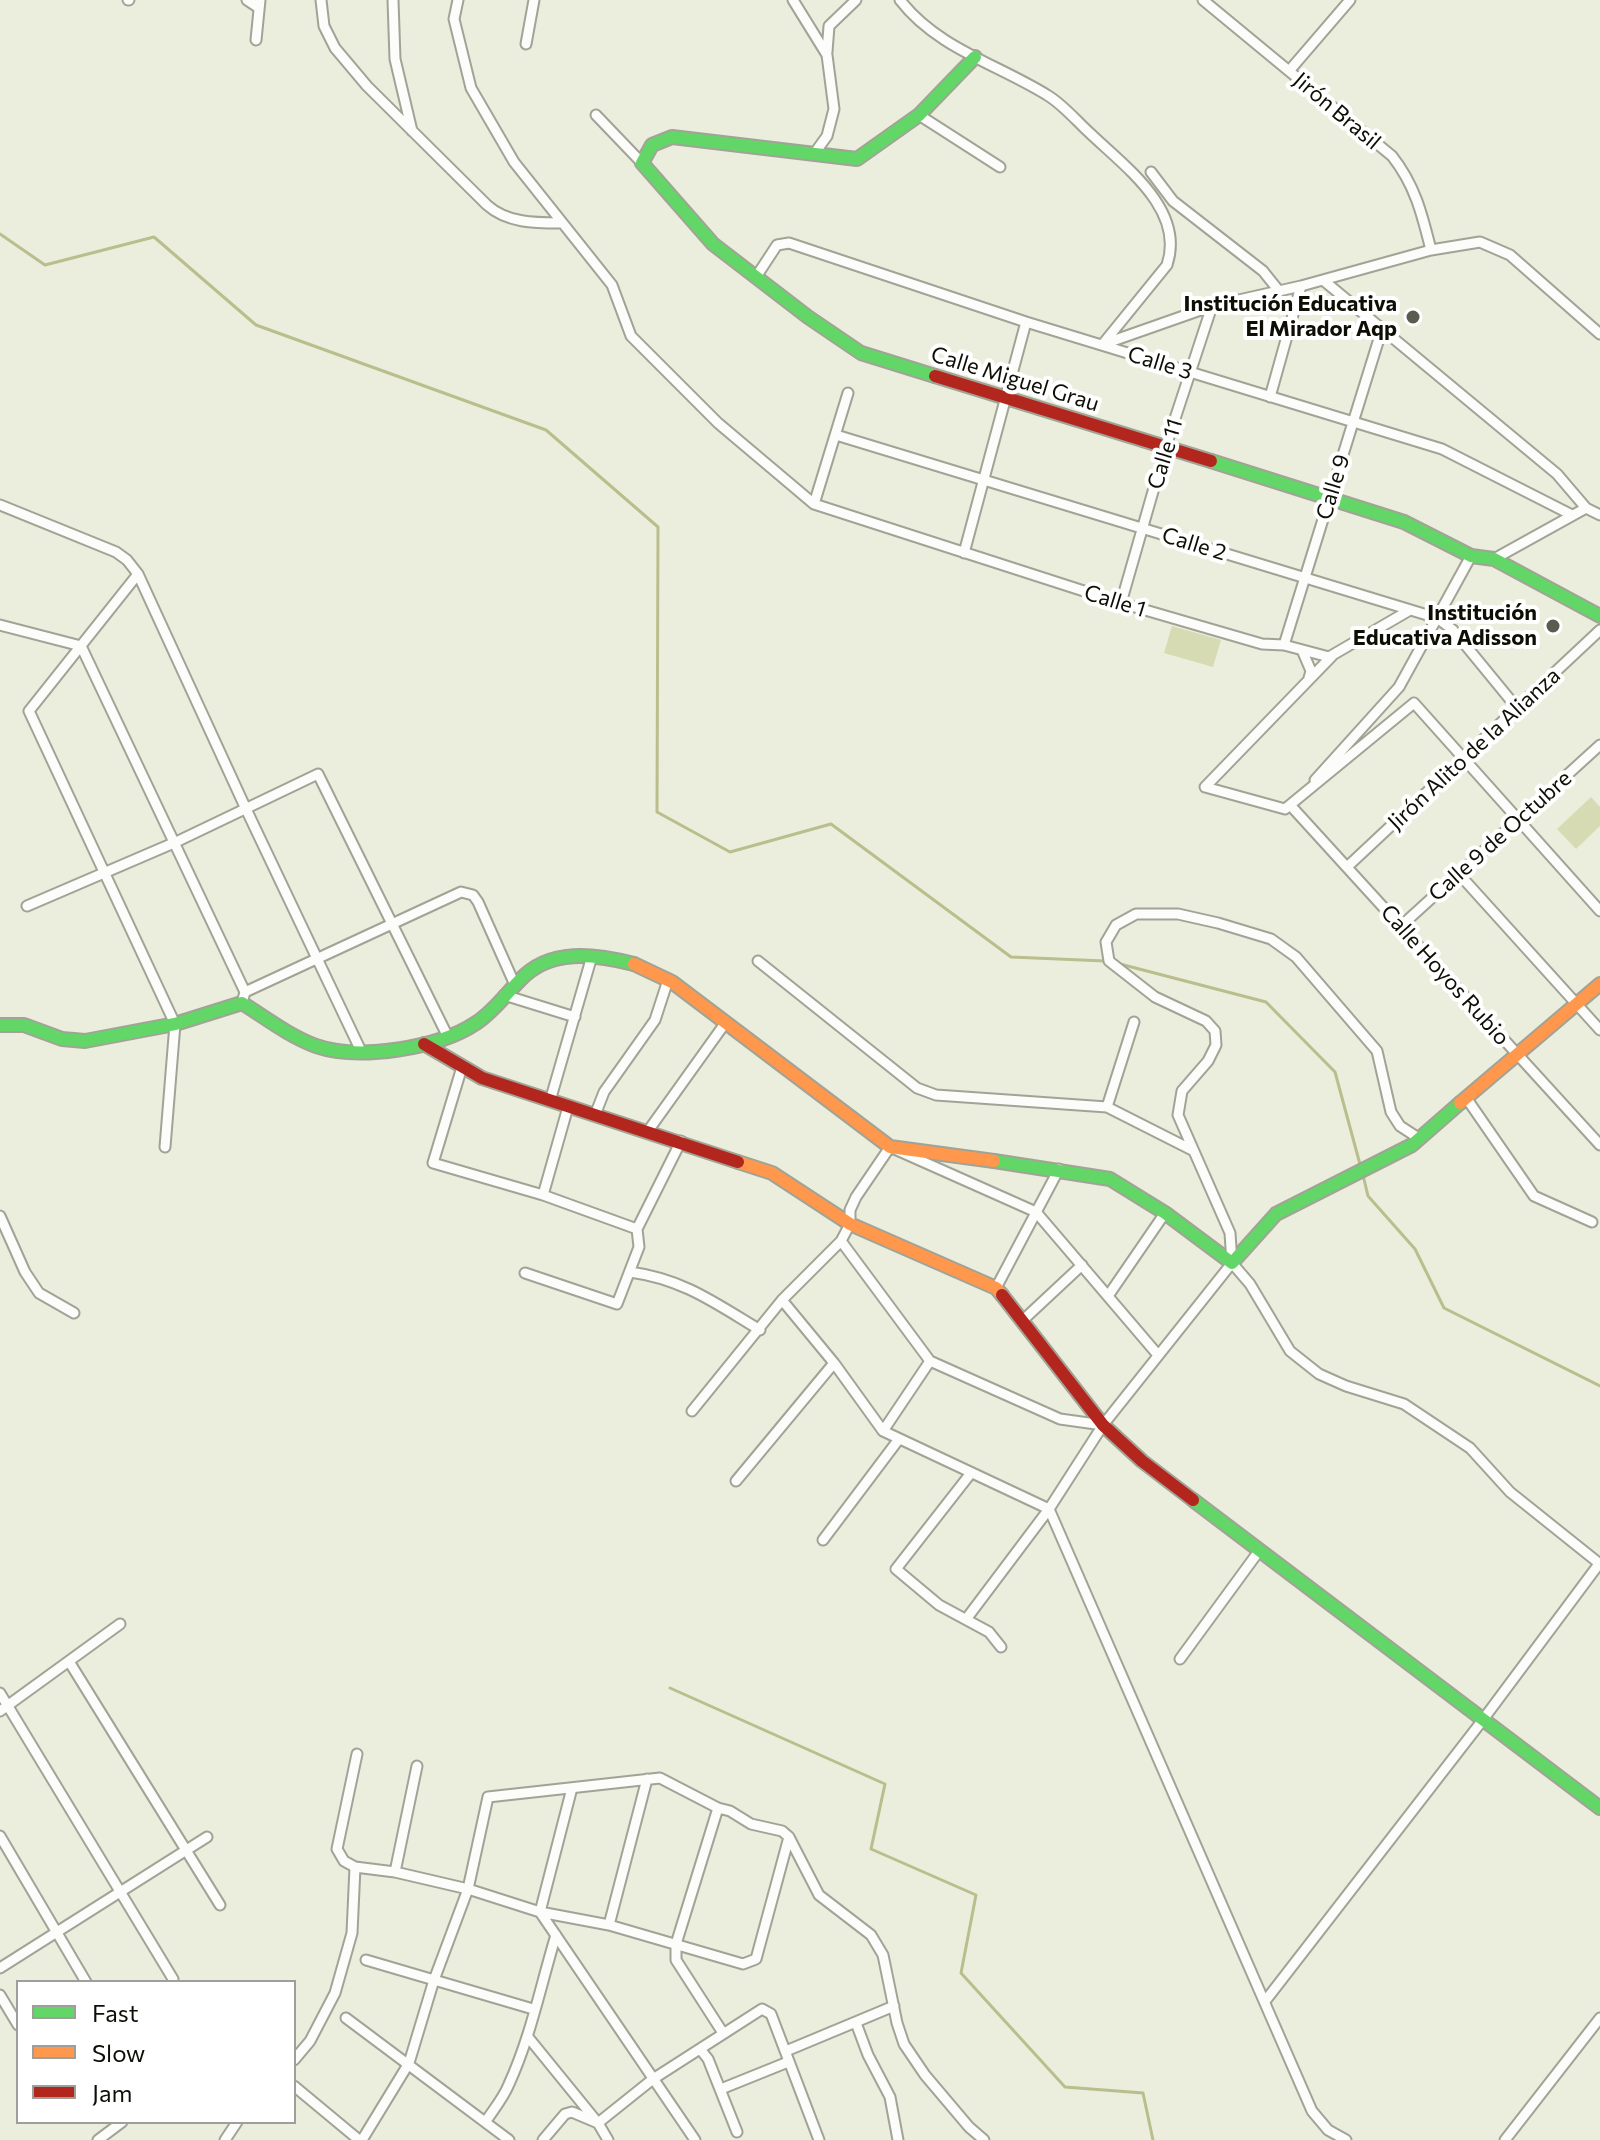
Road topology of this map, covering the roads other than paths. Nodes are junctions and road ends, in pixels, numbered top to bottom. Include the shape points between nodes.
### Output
1 (247, 0) edge
2 (321, 0) edge
3 (393, 0) edge
4 (458, 0) edge
5 (534, 0) edge
6 (792, 0) edge
7 (856, 0) edge
8 (900, 0) edge
9 (1203, 0) edge
10 (1350, 0) edge
11 (259, 4) edge
12 (256, 40) dead end
13 (526, 44) dead end
14 (827, 55) junction
15 (975, 57) junction
16 (1289, 71) junction
17 (596, 115) dead end
18 (919, 115) junction
19 (412, 131) junction
20 (814, 154) junction
21 (642, 163) junction
22 (1000, 167) dead end
23 (1151, 172) dead end
24 (1173, 201) junction
25 (1163, 215) junction
26 (560, 223) junction
27 (1431, 250) junction
28 (756, 277) junction
29 (1323, 280) junction
30 (1301, 286) junction
31 (1279, 291) junction
32 (1212, 306) junction
33 (1026, 322) junction
34 (1382, 329) junction
35 (1600, 334) edge
36 (1101, 345) junction
37 (1190, 373) junction
38 (848, 393) dead end
39 (1007, 397) junction
40 (1270, 397) junction
41 (1353, 422) junction
42 (836, 435) junction
43 (1166, 446) junction
44 (984, 479) junction
45 (1330, 497) junction
46 (814, 504) junction
47 (0, 505) edge
48 (1586, 508) junction
49 (1572, 515) junction
50 (1600, 515) edge
51 (1143, 528) junction
52 (964, 553) junction
53 (1471, 556) junction
54 (1494, 559) junction
55 (138, 574) junction
56 (1305, 578) junction
57 (1121, 603) junction
58 (1410, 610) junction
59 (1600, 616) edge
60 (1437, 618) junction
61 (0, 625) edge
62 (1600, 630) edge
63 (1284, 645) junction
64 (81, 646) junction
65 (1302, 650) junction
66 (1332, 656) junction
67 (1308, 681) junction
68 (1517, 708) junction
69 (1600, 745) edge
70 (1463, 759) junction
71 (1291, 806) junction
72 (246, 809) junction
73 (1518, 819) junction
74 (176, 842) junction
75 (1347, 867) junction
76 (105, 873) junction
77 (1459, 874) junction
78 (27, 906) dead end
79 (1600, 911) edge
80 (393, 924) junction
81 (1401, 926) junction
82 (592, 956) junction
83 (317, 958) junction
84 (758, 961) dead end
85 (668, 980) junction
86 (1600, 984) edge
87 (515, 985) junction
88 (504, 995) junction
89 (244, 997) junction
90 (1577, 1004) junction
91 (575, 1017) junction
92 (726, 1022) junction
93 (1134, 1022) dead end
94 (175, 1024) junction
95 (0, 1025) edge
96 (1600, 1030) edge
97 (448, 1037) junction
98 (424, 1044) junction
99 (361, 1051) junction
100 (1518, 1055) junction
101 (462, 1067) junction
102 (1467, 1099) junction
103 (550, 1101) junction
104 (568, 1107) junction
105 (1107, 1107) junction
106 (595, 1115) junction
107 (648, 1131) junction
108 (1420, 1139) junction
109 (681, 1141) junction
110 (1600, 1145) edge
111 (165, 1147) dead end
112 (890, 1147) junction
113 (1192, 1150) junction
114 (1059, 1169) junction
115 (543, 1195) junction
116 (1036, 1212) junction
117 (1165, 1213) junction
118 (0, 1216) edge
119 (1592, 1222) dead end
120 (850, 1224) junction
121 (637, 1229) junction
122 (3, 1232) edge
123 (841, 1241) junction
124 (1232, 1263) junction
125 (1082, 1265) junction
126 (630, 1272) junction
127 (525, 1273) dead end
128 (996, 1288) junction
129 (1108, 1296) junction
130 (782, 1300) junction
131 (74, 1313) dead end
132 (1022, 1321) junction
133 (760, 1330) junction
134 (1158, 1355) junction
135 (930, 1361) junction
136 (834, 1363) junction
137 (692, 1411) dead end
138 (1103, 1425) junction
139 (883, 1431) junction
140 (899, 1439) junction
141 (971, 1473) junction
142 (736, 1481) dead end
143 (1049, 1509) junction
144 (823, 1540) dead end
145 (1259, 1551) junction
146 (1600, 1564) edge
147 (967, 1618) junction
148 (120, 1624) dead end
149 (1001, 1647) dead end
150 (1180, 1659) dead end
151 (70, 1663) junction
152 (0, 1693) edge
153 (4, 1708) edge
154 (1482, 1721) junction
155 (357, 1754) dead end
156 (417, 1766) dead end
157 (647, 1779) junction
158 (572, 1788) junction
159 (718, 1808) junction
160 (1600, 1808) edge
161 (0, 1836) edge
162 (207, 1837) dead end
163 (789, 1837) junction
164 (187, 1851) junction
165 (355, 1867) junction
166 (395, 1872) junction
167 (468, 1889) junction
168 (121, 1892) junction
169 (220, 1905) dead end
170 (540, 1912) junction
171 (609, 1925) junction
172 (57, 1932) junction
173 (556, 1935) junction
174 (676, 1944) junction
175 (366, 1960) dead end
176 (0, 1968) edge
177 (173, 1979) dead end
178 (85, 1980) edge
179 (434, 1980) junction
180 (0, 1995) edge
181 (1266, 2000) junction
182 (894, 2006) junction
183 (533, 2009) junction
184 (346, 2018) dead end
185 (1600, 2018) edge
186 (16, 2022) edge
187 (856, 2023) junction
188 (723, 2033) junction
189 (528, 2037) junction
190 (700, 2049) junction
191 (787, 2057) junction
192 (296, 2058) edge
193 (409, 2063) junction
194 (653, 2079) junction
195 (296, 2088) edge
196 (721, 2089) junction
197 (486, 2121) junction
198 (598, 2123) junction
199 (119, 2124) edge
200 (737, 2132) dead end
201 (98, 2140) edge
202 (360, 2140) edge
203 (509, 2140) edge
204 (543, 2140) edge
205 (608, 2140) edge
206 (695, 2140) edge
207 (819, 2140) edge
208 (898, 2140) edge
209 (983, 2140) edge
210 (1346, 2140) edge
211 (1505, 2140) edge

1 - 11 street
2 - 19 street via 324,26 335,48
3 - 19 street via 395,59
4 - 26 street via 454,19 471,88 514,162
5 - 13 street
6 - 14 street
7 - 14 street via 829,26
8 - 15 street via 935,36
9 - 16 street, Jirón Brasil
10 - 16 street
11 - 12 street
14 - 20 street via 834,109 827,136
15 - 18 street
15 - 25 street via 1051,97 1136,177
16 - 27 street, Jirón Brasil via 1392,156 1419,200
17 - 21 street
18 - 20 street via 857,159
18 - 22 street
19 - 26 street via 497,214
20 - 21 street via 672,137 655,141
21 - 28 street, Calle Miguel Grau via 713,244
23 - 24 street
24 - 25 street
24 - 31 street via 1263,271
25 - 36 street via 1171,237 1167,265
26 - 46 street via 612,285 631,336 718,423
27 - 29 street
27 - 35 street via 1480,242 1510,255
28 - 33 street, Calle 3 via 777,245 786,242
28 - 39 street, Calle Miguel Grau via 861,353
29 - 30 street
29 - 34 street
30 - 31 street
30 - 40 street
31 - 32 street
32 - 36 street
32 - 37 street, Calle 11
33 - 36 street, Calle 3
33 - 39 street
34 - 41 street, Calle 9
34 - 48 street via 1557,474
36 - 37 street, Calle 3
37 - 40 street, Calle 3
37 - 43 street, Calle 11
38 - 42 street
39 - 43 street, Calle Miguel Grau
39 - 44 street
40 - 41 street, Calle 3
41 - 45 street, Calle 9
41 - 49 street, Calle 3 via 1442,449
42 - 44 street, Calle 2
42 - 46 street
43 - 45 street, Calle Miguel Grau
43 - 51 street, Calle 11
44 - 51 street, Calle 2
44 - 52 street
45 - 53 street, Calle Miguel Grau via 1404,522
45 - 56 street, Calle 9
46 - 52 street, Calle 1
47 - 55 street via 116,552
48 - 49 street
48 - 50 street
49 - 54 street
51 - 56 street, Calle 2
51 - 57 street, Calle 11
52 - 57 street, Calle 1
53 - 54 street, Calle Miguel Grau
53 - 60 street
54 - 59 street, Calle Miguel Grau
55 - 64 street
55 - 72 street
56 - 58 street, Calle 2
56 - 63 street, Calle 9
57 - 63 street, Calle 1 via 1262,644
58 - 60 street, Calle 2
58 - 66 street
60 - 68 street, Calle 2
60 - 71 street via 1399,687
61 - 64 street
62 - 68 street, Jirón Alito de la Alianza
63 - 65 street, Calle 1
64 - 74 street
64 - 76 street via 29,711
65 - 66 street, Calle 1
65 - 67 street via 1311,671
66 - 67 street
67 - 71 street via 1205,787 1275,808
68 - 70 street, Jirón Alito de la Alianza
69 - 73 street, Calle 9 de Octubre
70 - 71 street via 1414,703
70 - 73 street
70 - 75 street, Jirón Alito de la Alianza
71 - 75 street, Calle Hoyos Rubio
72 - 74 street
72 - 80 street via 318,774
72 - 83 street
73 - 77 street, Calle 9 de Octubre
73 - 79 street
74 - 76 street
74 - 89 street
75 - 81 street, Calle Hoyos Rubio
76 - 78 street
76 - 94 street
77 - 81 street, Calle 9 de Octubre
77 - 90 street
80 - 83 street
80 - 87 street via 461,892 473,895
80 - 97 street
81 - 100 street, Calle Hoyos Rubio
82 - 85 street via 646,967
82 - 87 street via 554,957 535,965
82 - 91 street
83 - 89 street
83 - 99 street
84 - 105 street via 917,1088 936,1095
85 - 92 street
85 - 106 street via 655,1020 604,1092
86 - 90 street
87 - 88 street
88 - 91 street
88 - 97 street via 476,1023
89 - 94 street
89 - 99 street via 309,1042
90 - 96 street
90 - 100 street
91 - 103 street
92 - 107 street
92 - 112 street
93 - 105 street
94 - 95 street via 85,1041 24,1025
94 - 111 street
97 - 98 street
98 - 99 street
98 - 101 street
100 - 102 street
100 - 110 street, Calle Hoyos Rubio
101 - 103 street
101 - 115 street via 433,1163
102 - 108 street
102 - 119 street via 1534,1196
103 - 104 street
104 - 106 street
104 - 115 street
105 - 113 street
106 - 107 street
107 - 109 street
108 - 113 street via 1400,1126 1391,1112 1377,1051 1296,957 1271,939 1218,923 1178,914 1136,914 1116,925 1106,942 1109,961 1155,997 1206,1021 1215,1031 1216,1045 1208,1061 1178,1102 1181,1127
108 - 124 street via 1268,1220
109 - 120 street via 772,1173
109 - 121 street
112 - 114 street
112 - 116 street
112 - 120 street via 856,1197
113 - 124 street via 1230,1233
114 - 116 street
114 - 117 street via 1110,1179
115 - 121 street
116 - 125 street
116 - 128 street
117 - 124 street
117 - 129 street
118 - 122 street
120 - 123 street
120 - 128 street
121 - 126 street via 639,1247
122 - 131 street via 39,1293
123 - 130 street
123 - 135 street
124 - 134 street
124 - 146 street via 1290,1351 1319,1374 1404,1404 1470,1448 1510,1492
125 - 129 street
125 - 132 street
126 - 127 street via 617,1304
126 - 133 street via 682,1284
128 - 132 street
129 - 134 street
130 - 133 street
130 - 136 street
132 - 138 street
133 - 137 street
134 - 138 street
135 - 138 street via 1060,1419
135 - 139 street
136 - 139 street
136 - 142 street
138 - 143 street
138 - 145 street
139 - 140 street
140 - 141 street
140 - 144 street
141 - 143 street
141 - 147 street via 896,1569 939,1605
143 - 147 street
143 - 181 street
145 - 150 street
145 - 154 street
146 - 154 street
147 - 149 street
148 - 151 street
151 - 153 street
151 - 164 street
152 - 153 street
153 - 168 street
154 - 160 street
154 - 181 street
155 - 165 street via 337,1849
156 - 166 street
157 - 158 street
157 - 159 street via 660,1778
157 - 171 street
158 - 167 street via 488,1797
158 - 170 street
159 - 163 street
159 - 174 street
161 - 172 street
162 - 164 street
163 - 174 street via 756,1959 743,1964
163 - 182 street via 819,1895 871,1935 883,1955
164 - 168 street
164 - 169 street
165 - 166 street
165 - 192 street via 352,1933 335,1993
166 - 167 street
167 - 170 street
167 - 179 street
168 - 172 street
168 - 177 street
170 - 171 street
170 - 173 street
171 - 174 street
172 - 176 street
172 - 178 street
173 - 183 street
173 - 194 street
174 - 188 street via 676,1960
175 - 179 street
179 - 183 street
179 - 193 street
180 - 186 street
181 - 210 street via 1312,2111 1328,2130
182 - 187 street
182 - 209 street via 904,2044
183 - 189 street
184 - 193 street
185 - 211 street
187 - 191 street
187 - 208 street via 890,2097
188 - 190 street
188 - 191 street via 762,2009 771,2014
189 - 197 street via 508,2087
189 - 198 street
190 - 194 street
190 - 196 street
191 - 196 street
191 - 207 street
193 - 197 street
193 - 202 street
194 - 198 street
194 - 206 street
195 - 202 street
196 - 200 street
197 - 203 street
198 - 204 street via 565,2114
198 - 205 street
199 - 201 street

